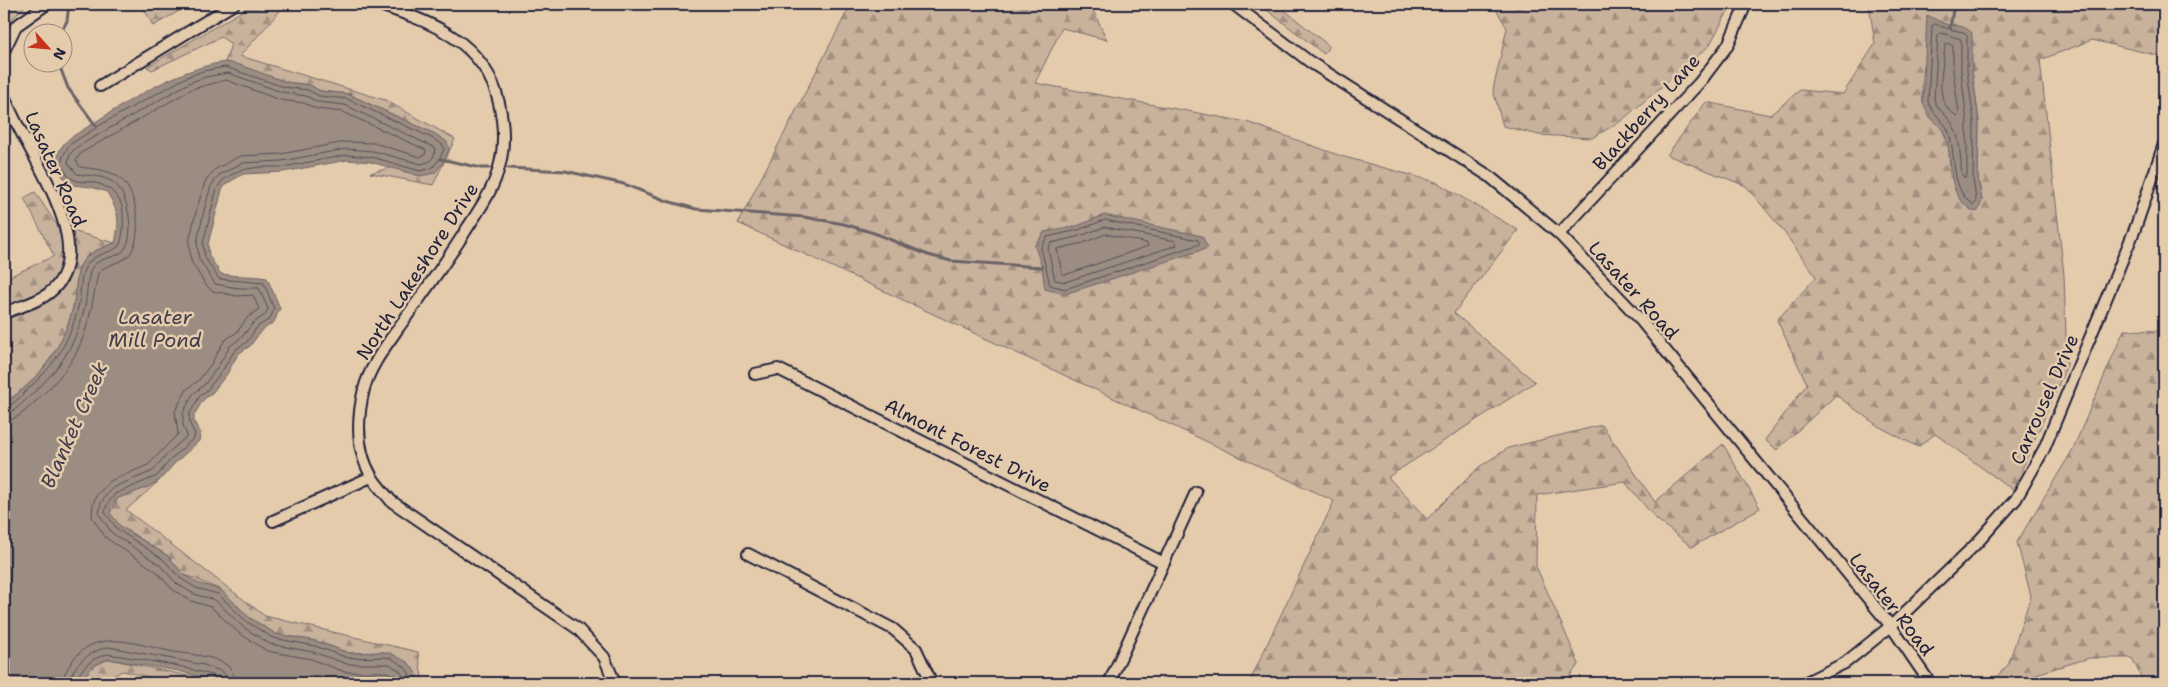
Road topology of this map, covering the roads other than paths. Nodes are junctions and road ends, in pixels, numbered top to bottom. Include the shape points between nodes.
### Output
1 (46, 4) edge
2 (234, 4) edge
3 (377, 4) edge
4 (1234, 4) edge
5 (1746, 4) edge
6 (4, 51) edge
7 (100, 86) dead end
8 (4, 96) edge
9 (2164, 144) edge
10 (1559, 234) junction
11 (4, 313) edge
12 (755, 374) dead end
13 (371, 477) junction
14 (1196, 492) dead end
15 (272, 521) dead end
16 (748, 554) dead end
17 (1164, 563) junction
18 (1890, 626) junction
19 (616, 683) edge
20 (929, 683) edge
21 (1108, 683) edge
22 (1804, 683) edge
23 (1930, 683) edge

1 - 6 street via 16,26
2 - 7 street
3 - 13 street, North Lakeshore Drive via 431,23 456,38 475,56 498,96 503,141 498,169 483,204 372,369 360,406 359,440
4 - 10 street, Lasater Road via 1310,62 1490,176
5 - 10 street, Blackberry Lane via 1728,45 1700,82
8 - 11 street, Lasater Road via 66,228 69,256 60,280 48,294
9 - 18 street, Carrousel Drive via 2135,229 2044,449 2016,499 1976,543
10 - 18 street, Lasater Road via 1638,318
12 - 17 street, Almont Forest Drive via 778,369
13 - 15 street
13 - 19 street, North Lakeshore Drive via 391,500 414,518 578,629 604,657
14 - 17 street
16 - 20 street via 894,629 916,649
17 - 21 street
18 - 22 street, Carrousel Drive via 1845,663
18 - 23 street, Lasater Road

